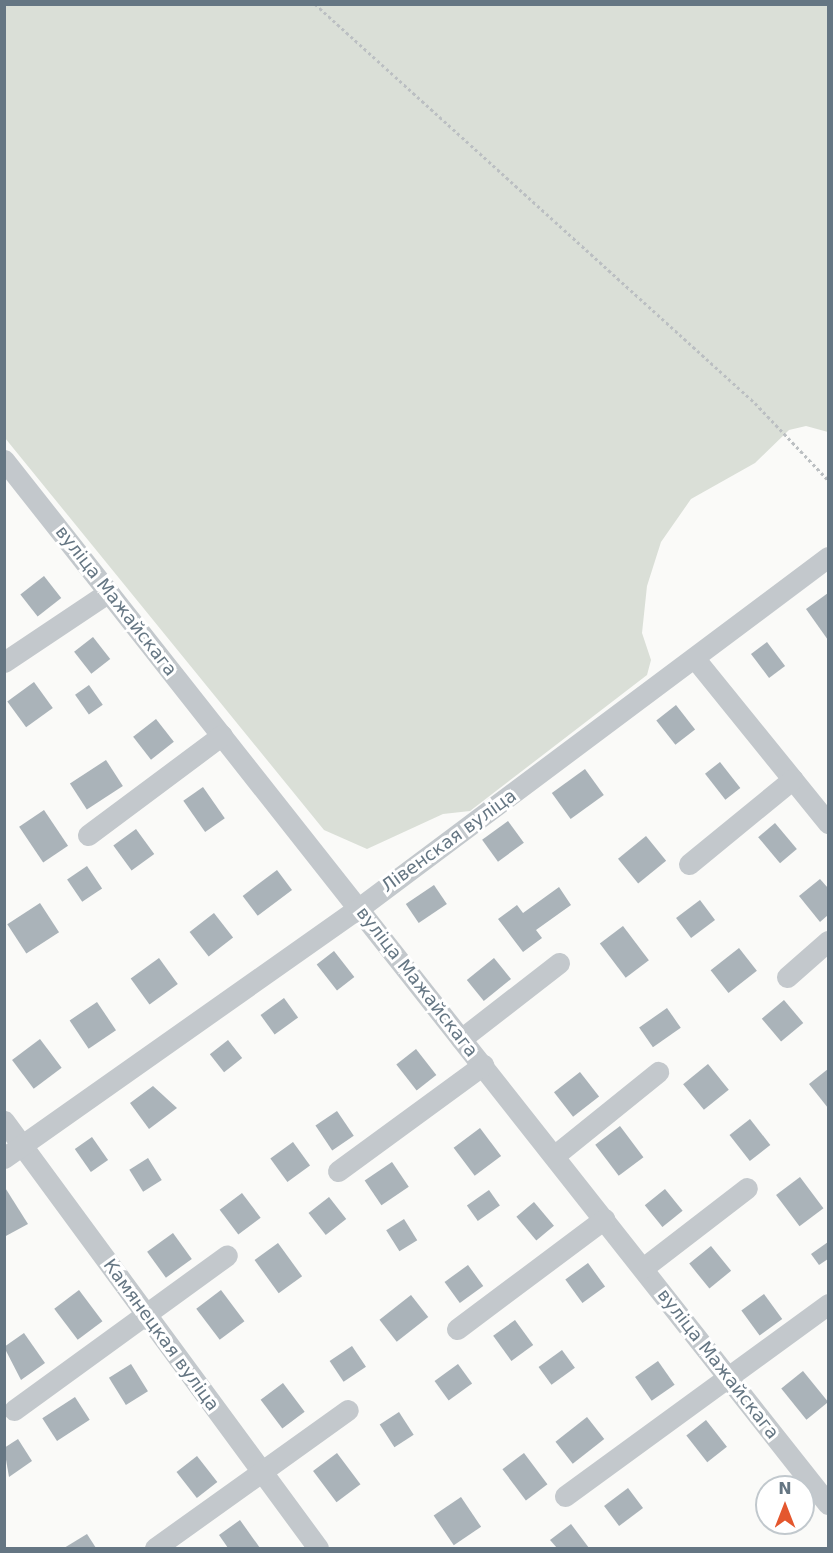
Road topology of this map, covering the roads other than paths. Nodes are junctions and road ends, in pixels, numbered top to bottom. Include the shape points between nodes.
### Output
1 (4, 460) edge
2 (828, 557) edge
3 (108, 592) junction
4 (696, 660) junction
5 (4, 662) edge
6 (222, 735) junction
7 (793, 779) junction
8 (828, 823) edge
9 (88, 835) dead end
10 (689, 864) dead end
11 (358, 908) junction
12 (828, 941) edge
13 (559, 963) dead end
14 (787, 977) dead end
15 (461, 1039) junction
16 (483, 1065) junction
17 (658, 1072) dead end
18 (4, 1121) edge
19 (22, 1145) junction
20 (554, 1156) junction
21 (4, 1158) edge
22 (338, 1171) dead end
23 (747, 1188) dead end
24 (604, 1219) junction
25 (227, 1255) dead end
26 (643, 1269) junction
27 (828, 1304) edge
28 (147, 1316) junction
29 (457, 1329) dead end
30 (729, 1379) junction
31 (14, 1410) dead end
32 (348, 1410) dead end
33 (262, 1472) junction
34 (565, 1496) dead end
35 (827, 1500) edge
36 (155, 1548) edge
37 (318, 1548) edge

1 - 3 street, вуліца Мажайскага
2 - 4 street, Лівенская вуліца
3 - 5 street
3 - 6 street, вуліца Мажайскага
4 - 7 street
4 - 11 street, Лівенская вуліца
6 - 9 street
6 - 11 street, вуліца Мажайскага
7 - 8 street
7 - 10 street
11 - 15 street, вуліца Мажайскага
11 - 19 street, Лівенская вуліца
12 - 14 street
13 - 15 street
15 - 16 street, вуліца Мажайскага
16 - 20 street, вуліца Мажайскага
16 - 22 street
17 - 20 street
18 - 19 street, Камянецкая вуліца
19 - 21 street, Лівенская вуліца
19 - 28 street, Камянецкая вуліца
20 - 24 street, вуліца Мажайскага
23 - 26 street
24 - 26 street, вуліца Мажайскага
24 - 29 street
25 - 28 street
26 - 30 street, вуліца Мажайскага
27 - 30 street
28 - 31 street
28 - 33 street, Камянецкая вуліца
30 - 34 street
30 - 35 street, вуліца Мажайскага
32 - 33 street
33 - 36 street
33 - 37 street, Камянецкая вуліца

